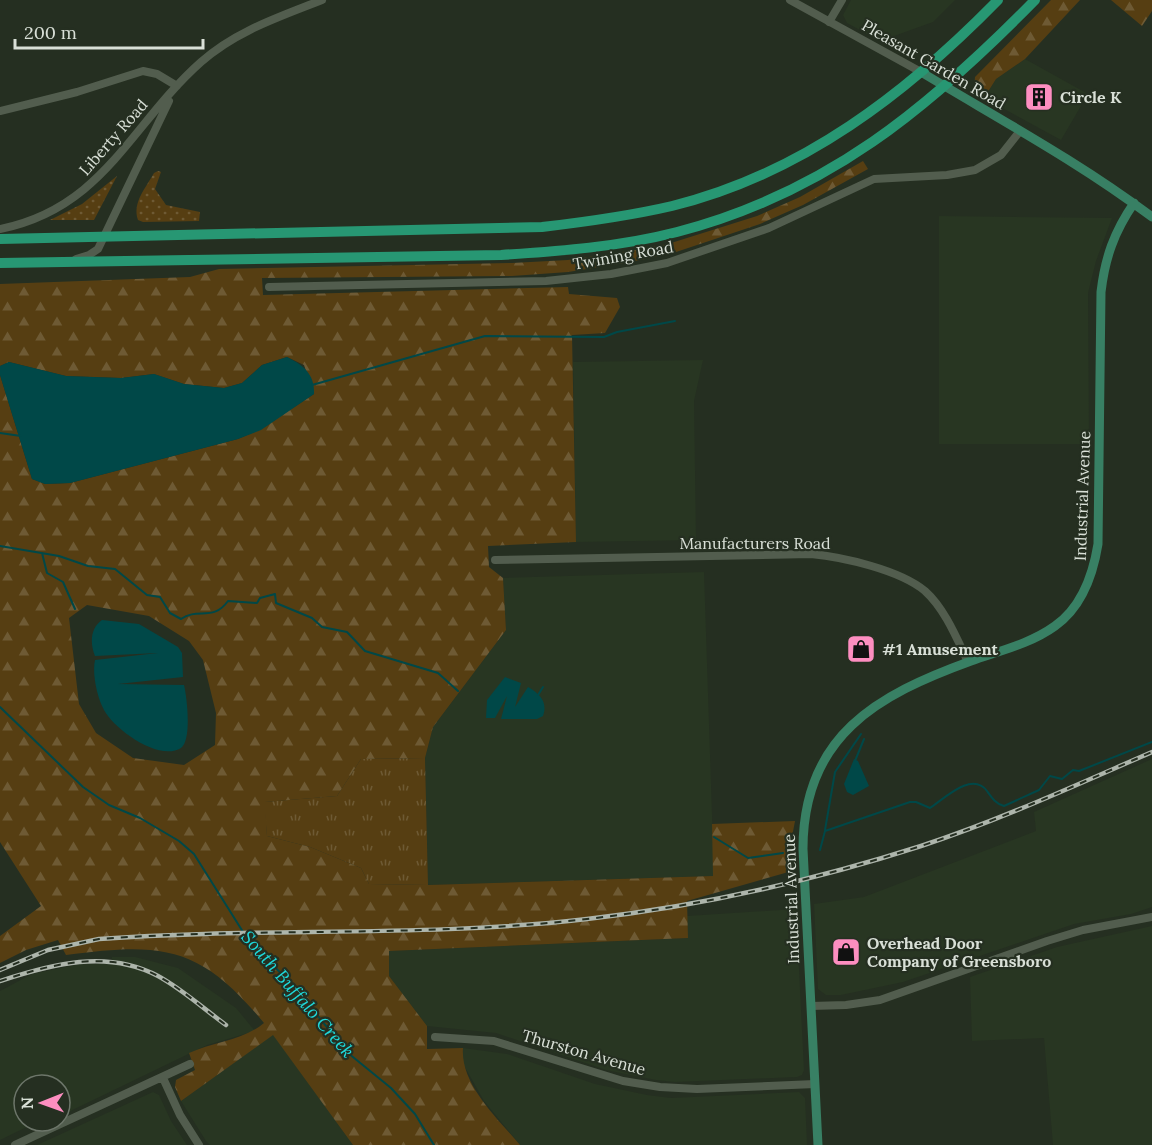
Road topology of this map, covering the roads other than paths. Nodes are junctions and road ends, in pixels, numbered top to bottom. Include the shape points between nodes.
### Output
1 (322, 0) edge
2 (790, 0) edge
3 (842, 0) edge
4 (998, 0) edge
5 (1035, 0) edge
6 (829, 22) junction
7 (921, 72) junction
8 (177, 86) junction
9 (946, 87) junction
10 (0, 111) edge
11 (1020, 130) junction
12 (1134, 203) junction
13 (1152, 218) edge
14 (0, 229) edge
15 (106, 235) junction
16 (0, 239) edge
17 (58, 262) junction
18 (0, 263) edge
19 (269, 287) dead end
20 (495, 560) dead end
21 (968, 662) junction
22 (1152, 917) edge
23 (811, 1006) junction
24 (435, 1037) dead end
25 (190, 1064) dead end
26 (163, 1078) junction
27 (814, 1083) junction
28 (15, 1145) edge
29 (199, 1145) edge
30 (818, 1145) edge

1 - 8 street, Liberty Road via 242,32 201,62
2 - 6 street, Pleasant Garden Road
3 - 6 street
4 - 7 highway
5 - 9 highway
6 - 7 street, Pleasant Garden Road
7 - 9 main road, Pleasant Garden Road
7 - 15 highway via 835,137 793,161 711,194 631,215 542,226
8 - 10 street, Liberty Road via 143,71
8 - 14 street, Liberty Road via 93,183 56,209
8 - 15 street, Liberty Road
9 - 11 main road, Pleasant Garden Road
9 - 17 highway via 891,131 788,192 717,220 629,242 501,255
11 - 12 main road, Pleasant Garden Road
11 - 19 street, Twining Road via 1001,155 975,170 874,178 769,228 667,264 546,281
12 - 13 main road, Pleasant Garden Road
12 - 21 main road, Industrial Avenue via 1111,243 1101,292 1098,544 1094,571 1077,602 1056,626 1027,642
15 - 16 highway
15 - 17 street, Liberty Road via 89,255
17 - 18 highway
20 - 21 street, Manufacturers Road via 811,554 844,557 923,590 936,604
21 - 23 main road, Industrial Avenue via 901,689 867,710 836,745 815,782 803,839
22 - 23 street via 1083,930 880,1000
23 - 27 main road, Industrial Avenue
24 - 27 street, Thurston Avenue via 494,1041 623,1081 660,1088
25 - 26 street
26 - 28 street
26 - 29 street
27 - 30 main road, Industrial Avenue

